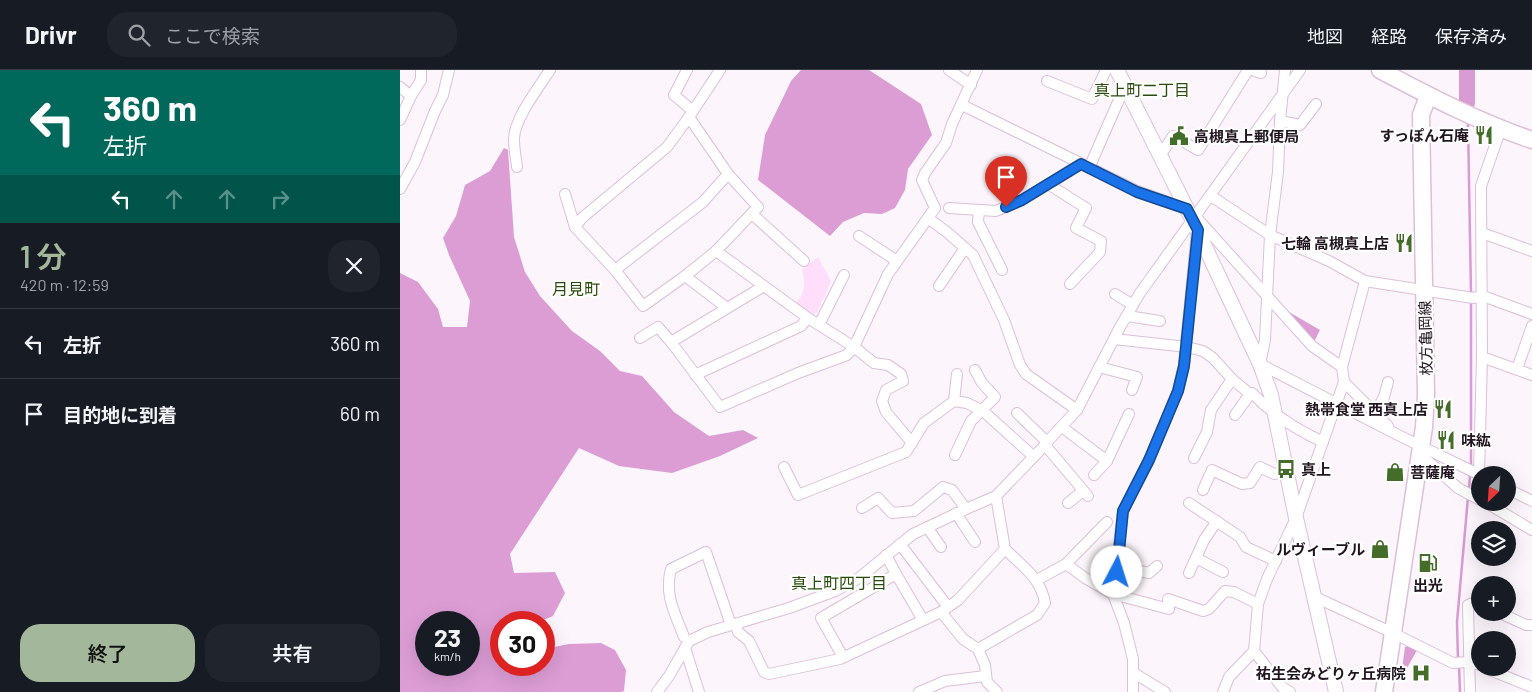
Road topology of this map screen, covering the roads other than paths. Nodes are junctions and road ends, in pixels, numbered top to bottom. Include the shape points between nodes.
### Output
1 (422, 70) edge
2 (449, 70) edge
3 (550, 70) edge
4 (687, 70) edge
5 (720, 70) edge
6 (949, 70) edge
7 (977, 70) edge
8 (1106, 70) edge
9 (1117, 70) edge
10 (1248, 70) edge
11 (1286, 70) edge
12 (1300, 70) edge
13 (1380, 70) edge
14 (1047, 81) dead end
15 (970, 85) junction
16 (1125, 86) junction
17 (400, 88) edge
18 (410, 96) junction
19 (1282, 96) junction
20 (1428, 96) junction
21 (1316, 104) dead end
22 (962, 106) junction
23 (691, 114) junction
24 (400, 120) edge
25 (1280, 120) junction
26 (1501, 128) junction
27 (1532, 140) edge
28 (1160, 156) junction
29 (1085, 166) junction
30 (517, 167) dead end
31 (728, 174) junction
32 (1048, 184) junction
33 (400, 189) edge
34 (565, 194) dead end
35 (1211, 196) junction
36 (949, 208) dead end
37 (979, 210) junction
38 (752, 214) junction
39 (928, 218) junction
40 (1193, 219) junction
41 (576, 227) junction
42 (1482, 233) junction
43 (1270, 235) junction
44 (859, 236) dead end
45 (965, 248) junction
46 (716, 251) junction
47 (1532, 251) edge
48 (804, 261) dead end
49 (897, 261) junction
50 (615, 270) junction
51 (1002, 270) dead end
52 (844, 275) dead end
53 (685, 276) junction
54 (1365, 281) junction
55 (1070, 284) dead end
56 (764, 286) junction
57 (939, 286) dead end
58 (1425, 291) junction
59 (1115, 294) dead end
60 (1483, 296) junction
61 (1267, 297) junction
62 (1133, 306) junction
63 (726, 308) junction
64 (1532, 314) edge
65 (1126, 316) junction
66 (808, 318) junction
67 (1160, 321) dead end
68 (819, 325) junction
69 (1532, 326) edge
70 (640, 338) dead end
71 (1114, 340) junction
72 (671, 342) junction
73 (854, 347) junction
74 (1186, 347) junction
75 (1482, 357) junction
76 (1260, 364) junction
77 (1099, 367) junction
78 (1342, 367) junction
79 (1516, 369) junction
80 (975, 370) dead end
81 (957, 374) dead end
82 (694, 375) junction
83 (1532, 375) edge
84 (1232, 379) junction
85 (1344, 382) junction
86 (1388, 382) dead end
87 (1132, 390) dead end
88 (1250, 394) junction
89 (954, 401) junction
90 (1336, 403) junction
91 (1077, 410) junction
92 (983, 411) junction
93 (1017, 413) dead end
94 (1375, 413) junction
95 (1129, 414) dead end
96 (1276, 414) junction
97 (1235, 415) dead end
98 (1062, 427) junction
99 (1396, 434) junction
100 (1323, 442) junction
101 (1046, 443) junction
102 (912, 444) junction
103 (1420, 449) junction
104 (955, 455) dead end
105 (1033, 456) junction
106 (1194, 458) dead end
107 (1107, 461) junction
108 (1480, 466) edge
109 (784, 467) dead end
110 (1471, 471) edge
111 (1287, 472) junction
112 (1094, 474) dead end
113 (1203, 490) dead end
114 (1516, 493) edge
115 (1471, 495) edge
116 (996, 496) junction
117 (1532, 501) edge
118 (1068, 503) dead end
119 (1189, 503) dead end
120 (862, 508) dead end
121 (961, 511) junction
122 (1500, 511) edge
123 (1296, 518) junction
124 (1217, 521) junction
125 (1107, 522) dead end
126 (927, 527) junction
127 (1532, 530) edge
128 (975, 542) dead end
129 (900, 544) junction
130 (941, 547) dead end
131 (1006, 549) junction
132 (886, 555) junction
133 (1196, 558) junction
134 (1276, 561) junction
135 (1066, 564) junction
136 (1157, 566) dead end
137 (1118, 567) junction
138 (1223, 572) dead end
139 (1189, 573) dead end
140 (896, 574) junction
141 (1037, 580) junction
142 (1114, 594) junction
143 (1315, 597) junction
144 (1258, 604) junction
145 (1471, 604) edge
146 (944, 609) junction
147 (923, 620) junction
148 (1516, 620) edge
149 (734, 624) junction
150 (1532, 625) edge
151 (1393, 633) junction
152 (684, 637) dead end
153 (685, 648) junction
154 (978, 649) junction
155 (1254, 652) junction
156 (843, 657) junction
157 (1461, 662) junction
158 (1471, 664) edge
159 (1134, 673) junction
160 (985, 676) junction
161 (1505, 676) edge
162 (1532, 687) edge
163 (1284, 690) edge
164 (657, 692) edge
165 (699, 692) edge
166 (919, 692) edge
167 (997, 692) edge
168 (1133, 692) edge
169 (1165, 692) edge
170 (1223, 692) edge
171 (1336, 692) edge
172 (1384, 692) edge
173 (1470, 692) edge

1 - 18 street via 421,80
2 - 33 street via 443,95
3 - 30 street via 532,96 514,138
4 - 23 street via 674,94
5 - 23 street
6 - 15 street
7 - 15 street
8 - 14 street via 1092,99
9 - 16 street
10 - 28 street via 1198,150 1173,136
11 - 19 street
12 - 19 street
13 - 20 main road
15 - 22 street
16 - 28 street
16 - 29 street
17 - 18 street
18 - 24 street
19 - 25 street
19 - 35 street
20 - 26 main road
20 - 58 main road, 枚方亀岡線 via 1421,115
21 - 25 street via 1300,125
22 - 29 street
22 - 39 street via 946,143 922,180 935,208
23 - 31 street
23 - 41 street via 667,147 582,218
25 - 43 street via 1278,172
26 - 27 main road
26 - 42 street via 1481,186
28 - 40 street
29 - 32 street
29 - 40 street
31 - 38 street via 758,207
31 - 50 street via 703,202
32 - 37 street via 996,211
32 - 55 street via 1086,208 1076,228 1101,241 1100,252
34 - 41 street
35 - 40 street
35 - 43 street
36 - 37 street
37 - 51 street via 978,222
38 - 46 street
38 - 48 street
39 - 45 street
39 - 49 street
40 - 61 street
40 - 62 street
40 - 74 street
40 - 76 street
41 - 50 street
42 - 47 street
42 - 60 street
43 - 54 street
43 - 61 street
44 - 49 street
45 - 57 street
45 - 91 street via 973,255 1026,374
46 - 53 street
46 - 56 street
49 - 73 street
50 - 53 street via 643,306
52 - 68 street
53 - 63 street
54 - 58 street
54 - 78 street
56 - 63 street
56 - 66 street
58 - 60 street via 1473,298
58 - 103 main road, 枚方亀岡線 via 1426,394
59 - 62 street
60 - 64 street
60 - 75 street
61 - 76 street
61 - 78 street via 1312,346
62 - 65 street
63 - 72 street
65 - 67 street
65 - 71 street
66 - 68 street
66 - 82 street via 801,326
68 - 73 street
69 - 79 street
70 - 72 street via 658,328
71 - 74 street
71 - 77 street
72 - 82 street
73 - 82 street via 847,355 720,407
73 - 102 street via 874,363 888,365 901,374 903,381 886,390 882,401 886,412
74 - 84 street via 1203,351
74 - 137 street via 1178,391 1123,511
75 - 79 street
75 - 108 street
76 - 90 street
76 - 96 street
77 - 87 street via 1137,377
77 - 91 street
78 - 85 street
79 - 83 street
80 - 92 street via 994,398
81 - 89 street
84 - 88 street
84 - 106 street via 1211,410 1207,432
85 - 90 street
85 - 94 street
86 - 94 street
88 - 96 street
88 - 97 street
89 - 92 street
89 - 102 street via 924,422
90 - 99 street
90 - 100 street
91 - 98 street
92 - 104 street via 971,421
92 - 105 street
93 - 101 street
94 - 99 street
95 - 107 street
96 - 100 street via 1304,434
96 - 111 street
98 - 101 street
98 - 107 street
99 - 103 street
100 - 123 street
101 - 105 street
101 - 118 street via 1085,493
102 - 109 street via 906,452 798,495
103 - 110 street
103 - 115 street via 1458,488
103 - 151 main road, 枚方亀岡線
105 - 116 street
107 - 112 street
111 - 113 street via 1274,474 1260,467 1250,483 1242,484 1212,470
111 - 123 street
114 - 117 street
116 - 121 street
116 - 131 street
119 - 124 street
120 - 121 street via 878,498 892,513 914,511 943,487 952,490
121 - 126 street
121 - 128 street
122 - 127 street
123 - 134 street
123 - 143 street
124 - 133 street
124 - 134 street via 1240,537 1246,548
125 - 135 street
126 - 129 street
126 - 130 street
129 - 132 street
129 - 146 street
131 - 141 street
131 - 146 street via 958,600
132 - 140 street
132 - 149 street via 859,578 834,591
133 - 138 street
133 - 139 street
134 - 144 street
135 - 141 street
135 - 142 street
136 - 137 street via 1149,573
137 - 142 street
140 - 147 street
140 - 156 street via 821,618
141 - 154 street via 1044,603 1037,615
142 - 144 street via 1169,609 1168,599 1203,611 1209,609 1225,591
142 - 159 street via 1129,641
143 - 151 street
143 - 171 street
144 - 155 street
145 - 157 street via 1465,619
146 - 147 street
146 - 154 street via 963,639
147 - 156 street
148 - 150 street
149 - 152 street via 706,552 671,569 669,597
149 - 153 street via 689,641
149 - 156 street via 749,641 764,672 769,674
151 - 157 street
151 - 172 main road, 枚方亀岡線
153 - 164 street
153 - 165 street
154 - 160 street via 985,666
155 - 163 street
155 - 170 street via 1229,677
157 - 158 street
157 - 173 street
159 - 168 street
159 - 169 street
160 - 166 street via 945,681
160 - 167 street
161 - 162 street

